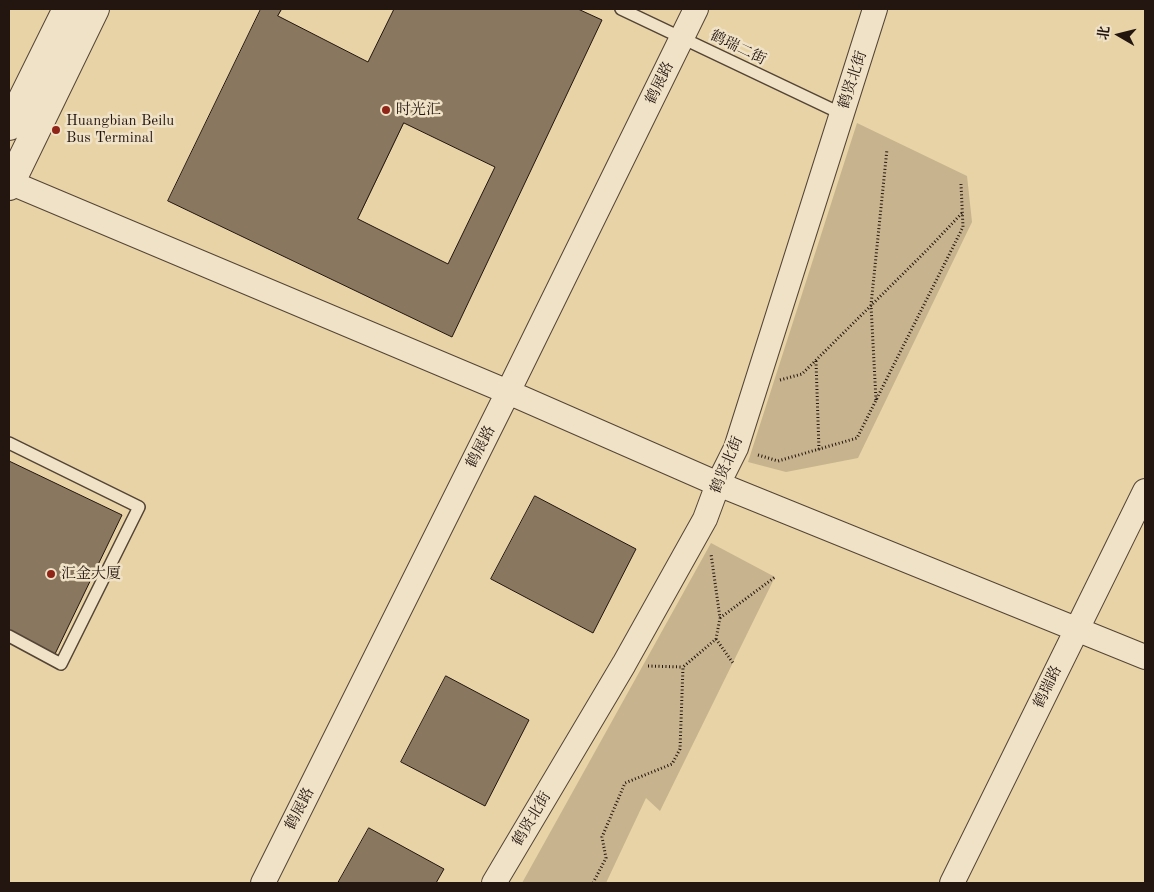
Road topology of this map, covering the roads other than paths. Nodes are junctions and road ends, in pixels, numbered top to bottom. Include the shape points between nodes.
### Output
1 (621, 9) edge
2 (696, 9) edge
3 (876, 9) edge
4 (77, 17) edge
5 (682, 38) junction
6 (842, 114) junction
7 (9, 126) edge
8 (9, 183) edge
9 (508, 392) junction
10 (9, 443) edge
11 (718, 484) junction
12 (1145, 491) edge
13 (1077, 629) junction
14 (9, 636) edge
15 (1145, 657) edge
16 (262, 883) edge
17 (494, 883) edge
18 (952, 883) edge

1 - 5 lane, 鹤瑞二街
2 - 5 street, 鹤展路
3 - 6 street, 鹤贤北街
4 - 7 street
4 - 8 street
5 - 6 lane, 鹤瑞二街
5 - 9 street, 鹤展路
6 - 11 street, 鹤贤北街 via 736,448
8 - 9 street
9 - 11 street
9 - 16 street, 鹤展路
10 - 14 lane via 138,507 61,664
11 - 13 street
11 - 17 street, 鹤贤北街 via 705,519 624,664
12 - 13 street, 鹤瑞路
13 - 15 street
13 - 18 street, 鹤瑞路

